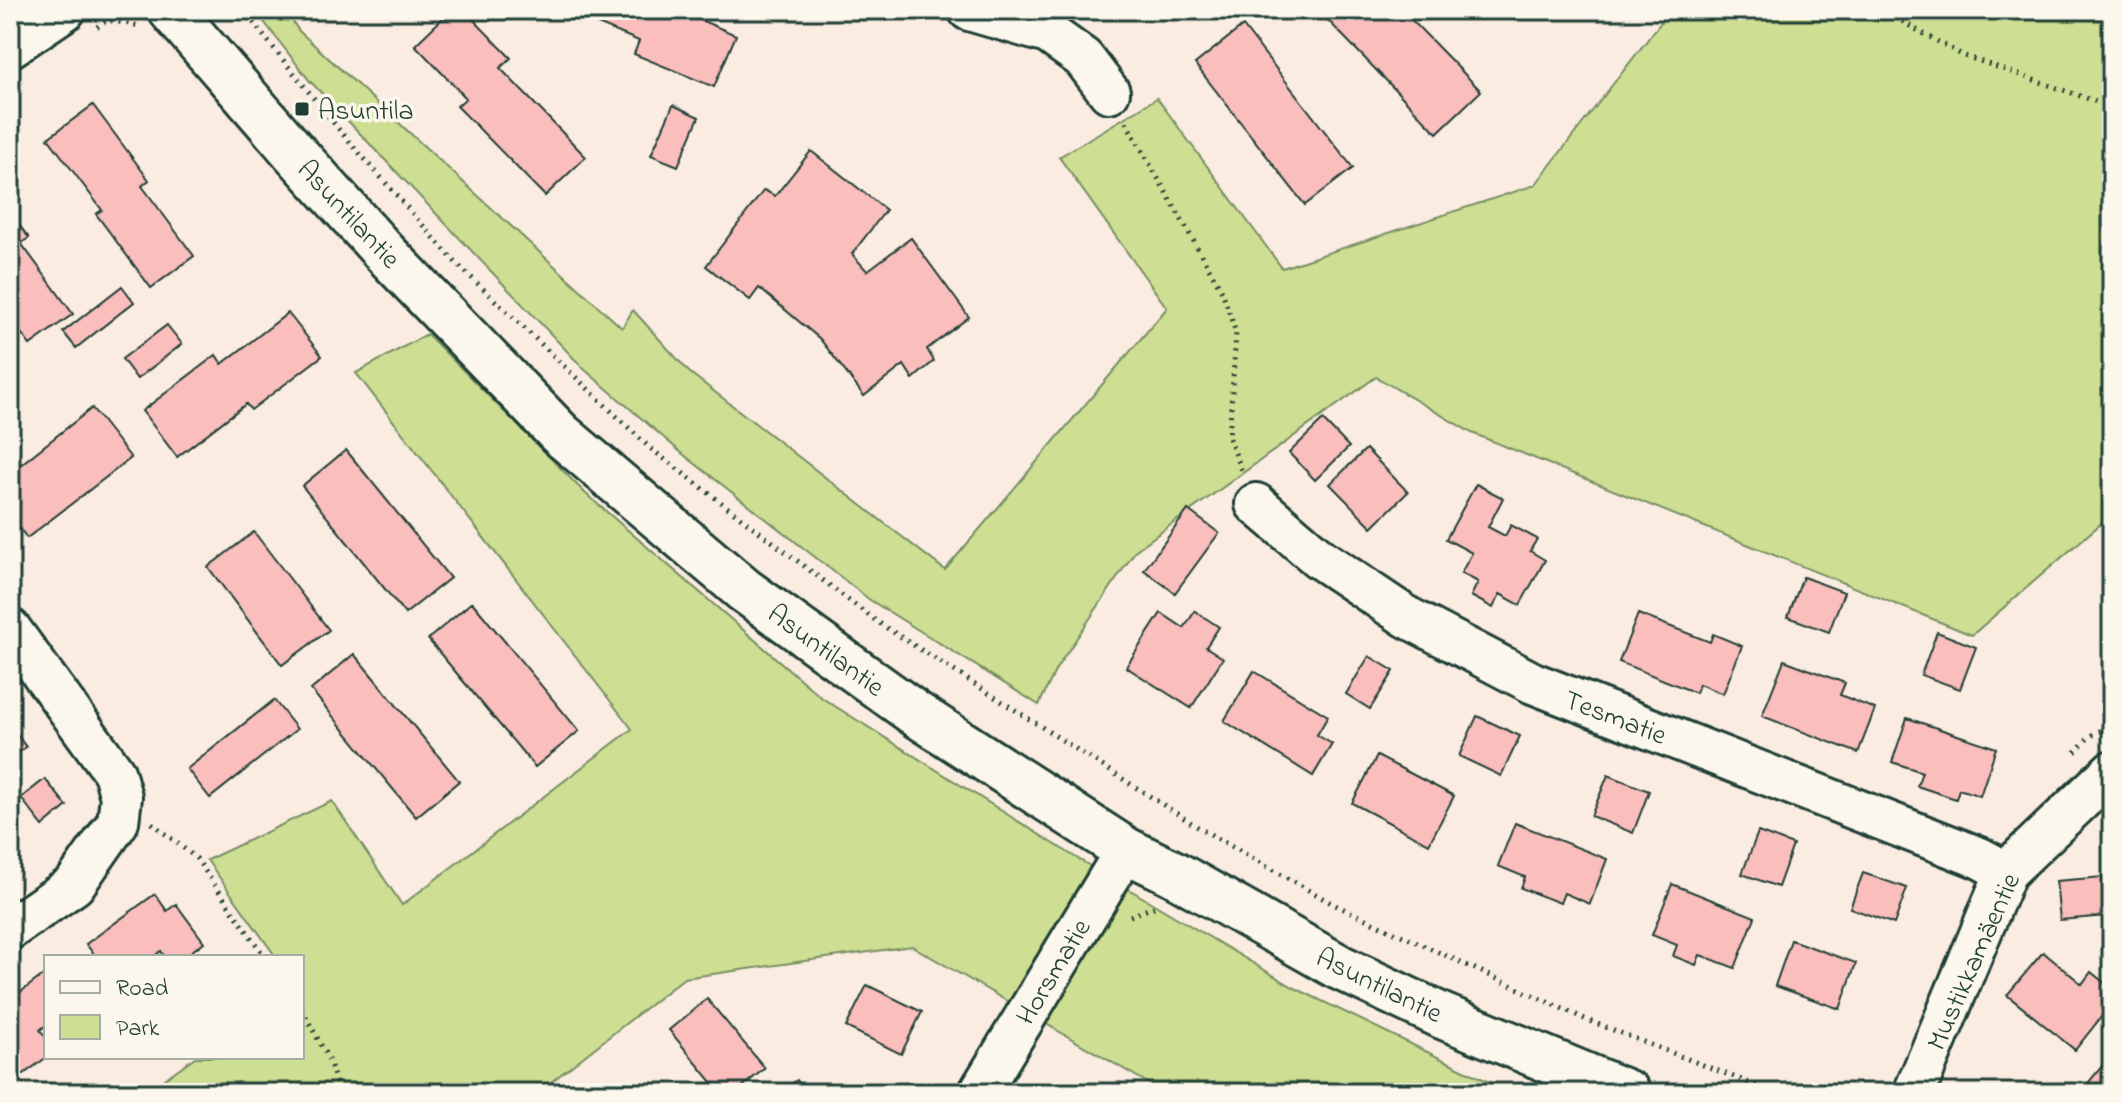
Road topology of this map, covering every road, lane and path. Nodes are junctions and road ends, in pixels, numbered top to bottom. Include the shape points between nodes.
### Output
1 (243, 10) edge
2 (969, 10) edge
3 (1881, 10) edge
4 (174, 14) edge
5 (80, 19) edge
6 (10, 47) edge
7 (1109, 92) joint
8 (2112, 107) edge
9 (1256, 504) joint
10 (10, 629) edge
11 (2106, 787) edge
12 (121, 797) junction
13 (1126, 850) junction
14 (2006, 872) junction
15 (10, 929) edge
16 (264, 955) edge
17 (304, 1013) edge
18 (339, 1093) edge
19 (979, 1093) edge
20 (1628, 1093) edge
21 (1775, 1093) edge
22 (1914, 1093) edge

1 - 21 path via 456,263 650,448 876,621 1201,829 1333,904 1585,1019
2 - 7 street via 1048,33 1083,58
3 - 8 path via 1962,55
4 - 5 path via 154,29
4 - 13 street, Asuntilantie via 385,253 560,434 757,599 916,714
5 - 6 street
7 - 9 path via 1222,291 1236,333 1229,438
9 - 14 street, Tesmatie via 1319,558 1407,617 1533,683
10 - 12 street via 114,772
11 - 14 street, Mustikkamäentie
12 - 15 street via 118,822 74,885
12 - 16 path via 196,858
13 - 19 street, Horsmatie
13 - 20 street, Asuntilantie via 1339,967
14 - 22 street, Mustikkamäentie
17 - 18 path via 329,1060

